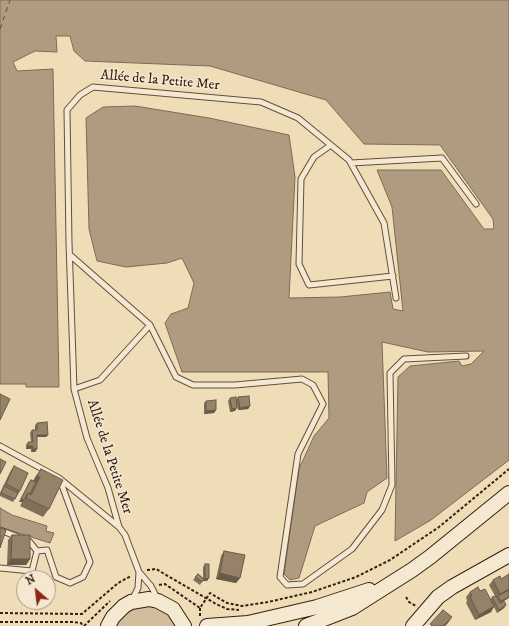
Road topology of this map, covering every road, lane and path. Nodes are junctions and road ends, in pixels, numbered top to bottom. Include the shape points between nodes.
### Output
1 (331, 145) junction
2 (351, 163) junction
3 (476, 204) dead end
4 (70, 255) junction
5 (393, 276) junction
6 (396, 298) dead end
7 (150, 325) junction
8 (466, 356) dead end
9 (74, 389) junction
10 (0, 446) edge
11 (59, 478) junction
12 (509, 493) edge
13 (119, 527) junction
14 (0, 530) edge
15 (37, 551) junction
16 (509, 555) edge
17 (0, 568) edge
18 (139, 572) junction
19 (133, 575) dead end
20 (390, 583) junction
21 (158, 601) junction
22 (131, 602) junction
23 (0, 614) edge
24 (0, 622) edge
25 (107, 625) edge
26 (184, 625) edge
27 (83, 626) edge
28 (198, 626) edge
29 (207, 626) edge
30 (306, 626) edge
31 (413, 626) edge

1 - 2 lane, Allée de la Petite Mer
1 - 4 lane, Allée de la Petite Mer via 298,118 261,102 93,87 80,95 67,110
1 - 5 lane via 314,157 301,179 299,264 309,285
2 - 3 lane via 442,158
2 - 5 lane, Allée de la Petite Mer via 384,223
4 - 7 lane
4 - 9 lane, Allée de la Petite Mer
5 - 6 lane, Allée de la Petite Mer
7 - 8 lane via 176,377 193,385 235,385 302,378 313,385 323,404 298,454 280,577 288,584 303,584 352,549 382,510 392,485 390,373 404,359
7 - 9 lane via 100,380
9 - 13 lane, Allée de la Petite Mer via 87,438 108,488
10 - 11 lane, Allée de la Petite Mer
11 - 13 lane, Allée de la Petite Mer
11 - 15 lane via 90,562 84,577 70,583 56,576 47,550
12 - 20 main road via 430,557
13 - 18 lane, Allée de la Petite Mer
14 - 15 lane via 29,541
15 - 17 lane via 32,571
16 - 31 main road via 438,597
18 - 21 lane via 151,586
18 - 22 lane via 138,588
19 - 23 path via 118,583 82,614
20 - 29 main road via 353,596 248,623
20 - 30 main road via 352,608
21 - 22 main road via 149,599
21 - 26 main road via 173,609
22 - 25 main road via 118,611
24 - 27 path via 73,622 81,623
26 - 28 main road

